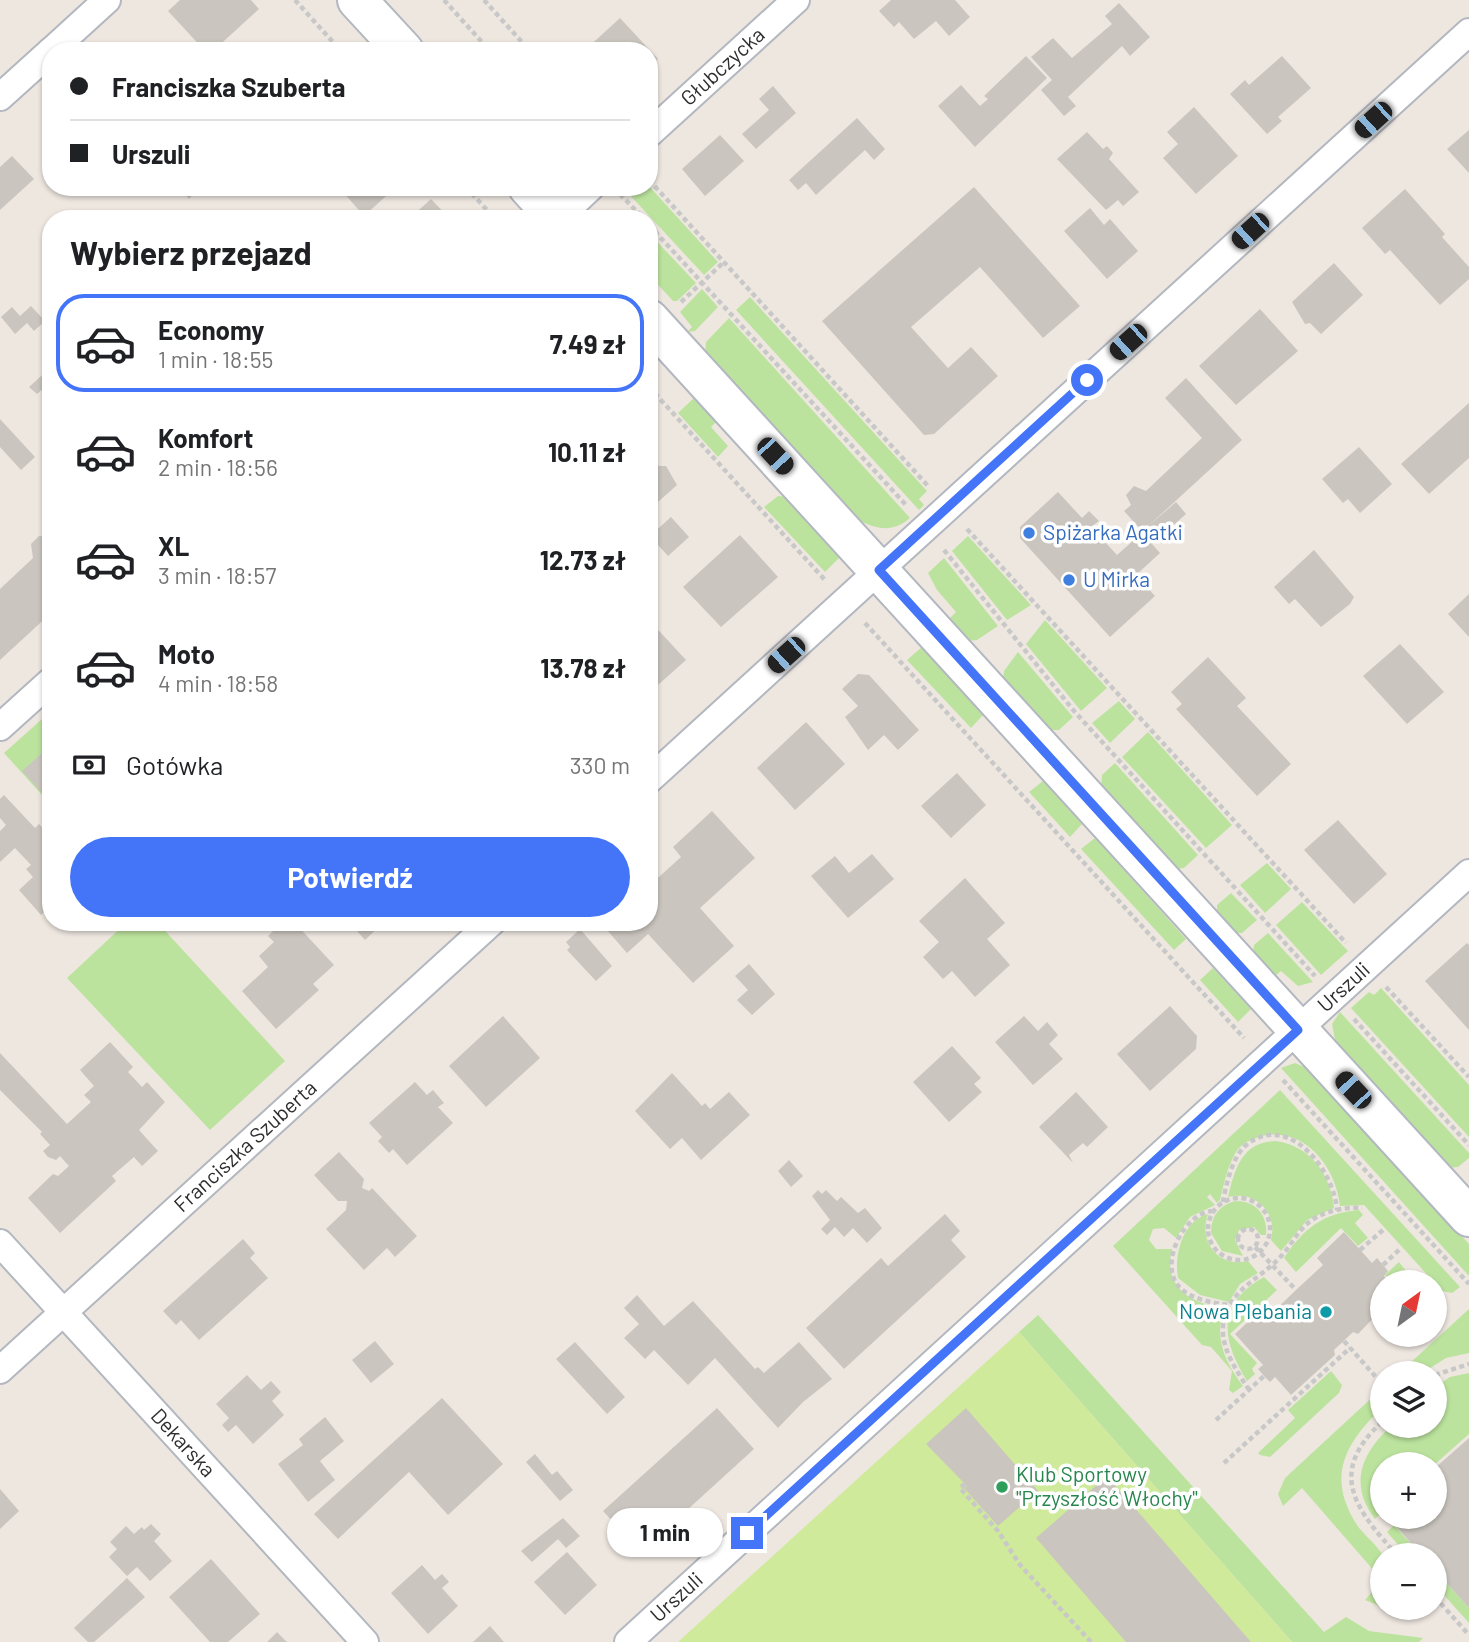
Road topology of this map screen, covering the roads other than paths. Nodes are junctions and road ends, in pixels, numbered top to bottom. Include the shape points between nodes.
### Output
1 (107, 0) edge
2 (357, 0) edge
3 (796, 0) edge
4 (1469, 32) edge
5 (61, 42) edge
6 (396, 42) edge
7 (42, 59) edge
8 (0, 97) edge
9 (658, 126) edge
10 (536, 196) edge
11 (581, 196) edge
12 (549, 210) edge
13 (567, 210) edge
14 (661, 315) edge
15 (879, 570) junction
16 (42, 689) edge
17 (0, 727) edge
18 (658, 771) edge
19 (1469, 873) edge
20 (482, 931) edge
21 (1298, 1030) junction
22 (1469, 1217) edge
23 (0, 1243) edge
24 (63, 1312) junction
25 (0, 1370) edge
26 (365, 1642) edge
27 (628, 1642) edge

1 - 5 street
2 - 6 street
3 - 9 street, Głubczycka
4 - 15 street
7 - 8 street
10 - 12 street
11 - 13 street
14 - 15 street
15 - 18 street
15 - 21 street
16 - 17 street
19 - 21 street, Urszuli
20 - 24 street, Franciszka Szuberta
21 - 22 street
21 - 27 street, Urszuli
23 - 24 street, Dekarska
24 - 25 street, Franciszka Szuberta
24 - 26 street, Dekarska

